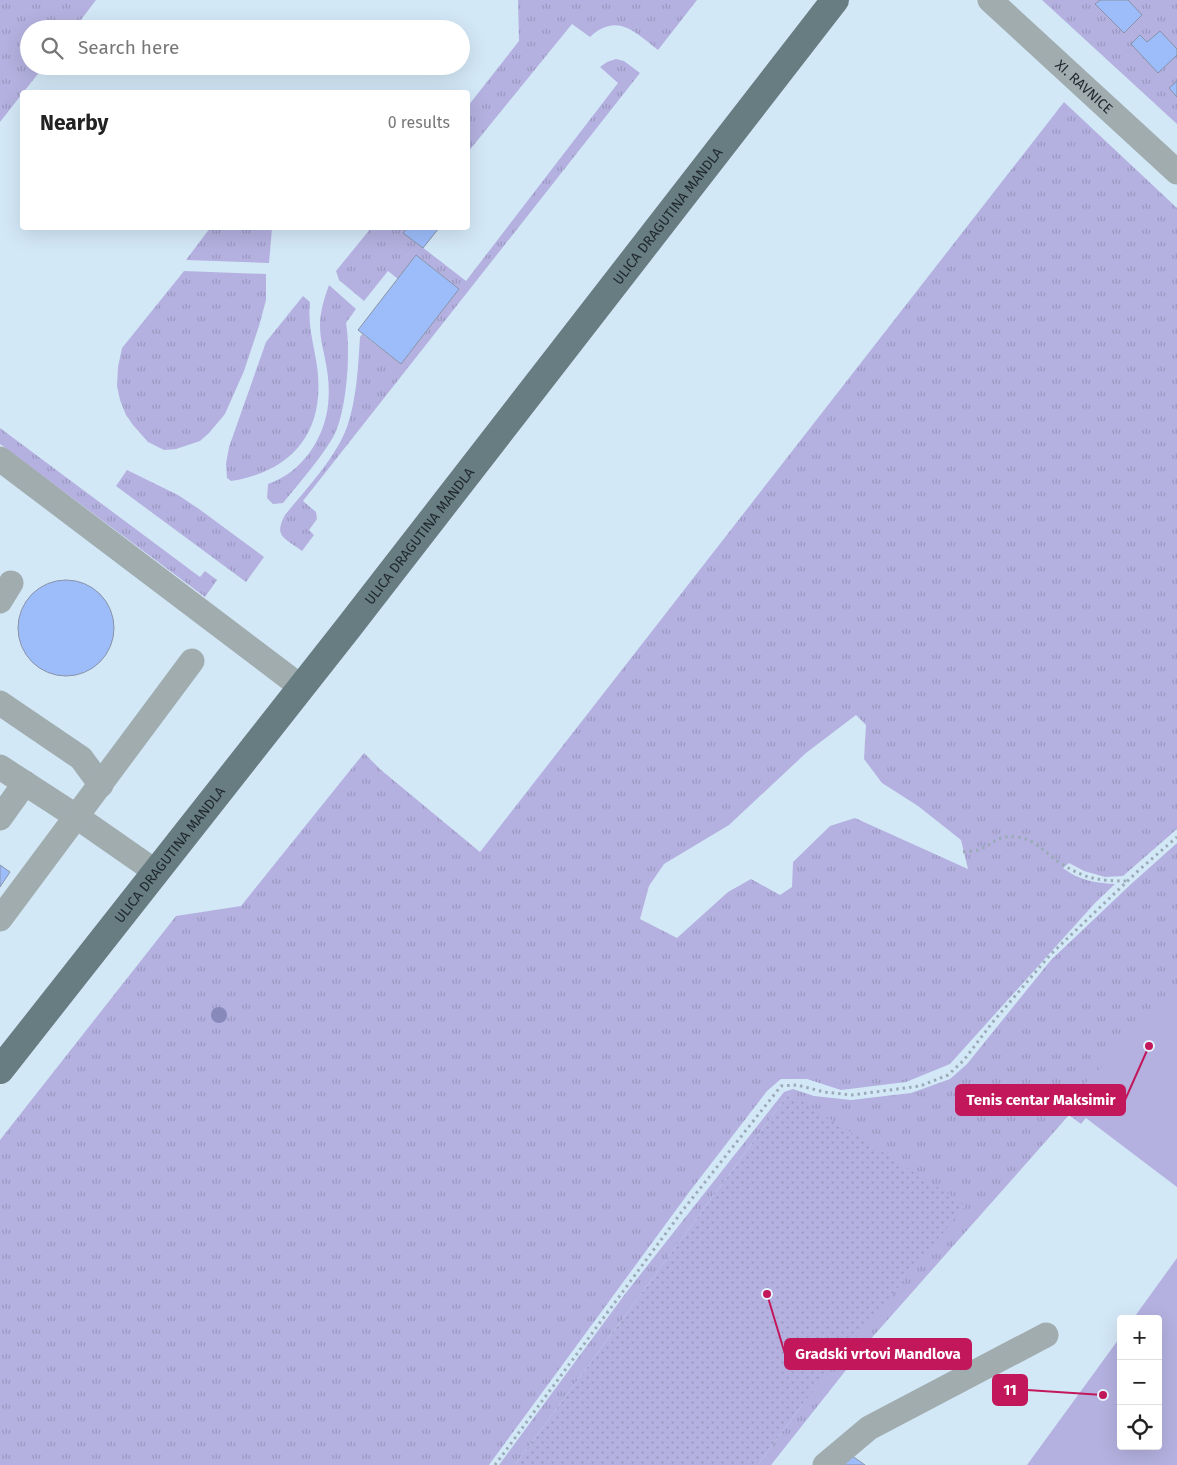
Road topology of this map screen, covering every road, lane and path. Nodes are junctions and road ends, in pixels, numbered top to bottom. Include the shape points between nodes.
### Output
1 (835, 0) edge
2 (990, 0) edge
3 (1177, 172) edge
4 (0, 459) edge
5 (192, 661) dead end
6 (302, 687) junction
7 (0, 703) edge
8 (0, 766) edge
9 (25, 783) junction
10 (101, 785) junction
11 (77, 817) junction
12 (0, 818) edge
13 (1177, 837) edge
14 (963, 852) dead end
15 (156, 872) junction
16 (1128, 880) junction
17 (0, 918) edge
18 (0, 1070) edge
19 (1046, 1335) dead end
20 (495, 1465) edge
21 (825, 1465) edge

1 - 6 main road, ULICA DRAGUTINA MANDLA
2 - 3 street, XI. RAVNICE
4 - 6 street
5 - 10 street
6 - 15 main road, ULICA DRAGUTINA MANDLA
7 - 10 street via 81,758
8 - 9 street
9 - 11 street
9 - 12 street
10 - 11 street
11 - 15 street
11 - 17 street
13 - 16 path
14 - 16 path via 979,850 1002,836 1020,837 1038,844 1058,862 1081,875 1099,881
15 - 18 main road, ULICA DRAGUTINA MANDLA
16 - 20 path via 1050,955 948,1076 920,1086 852,1095 797,1085 782,1086 683,1210
19 - 21 street via 869,1428

